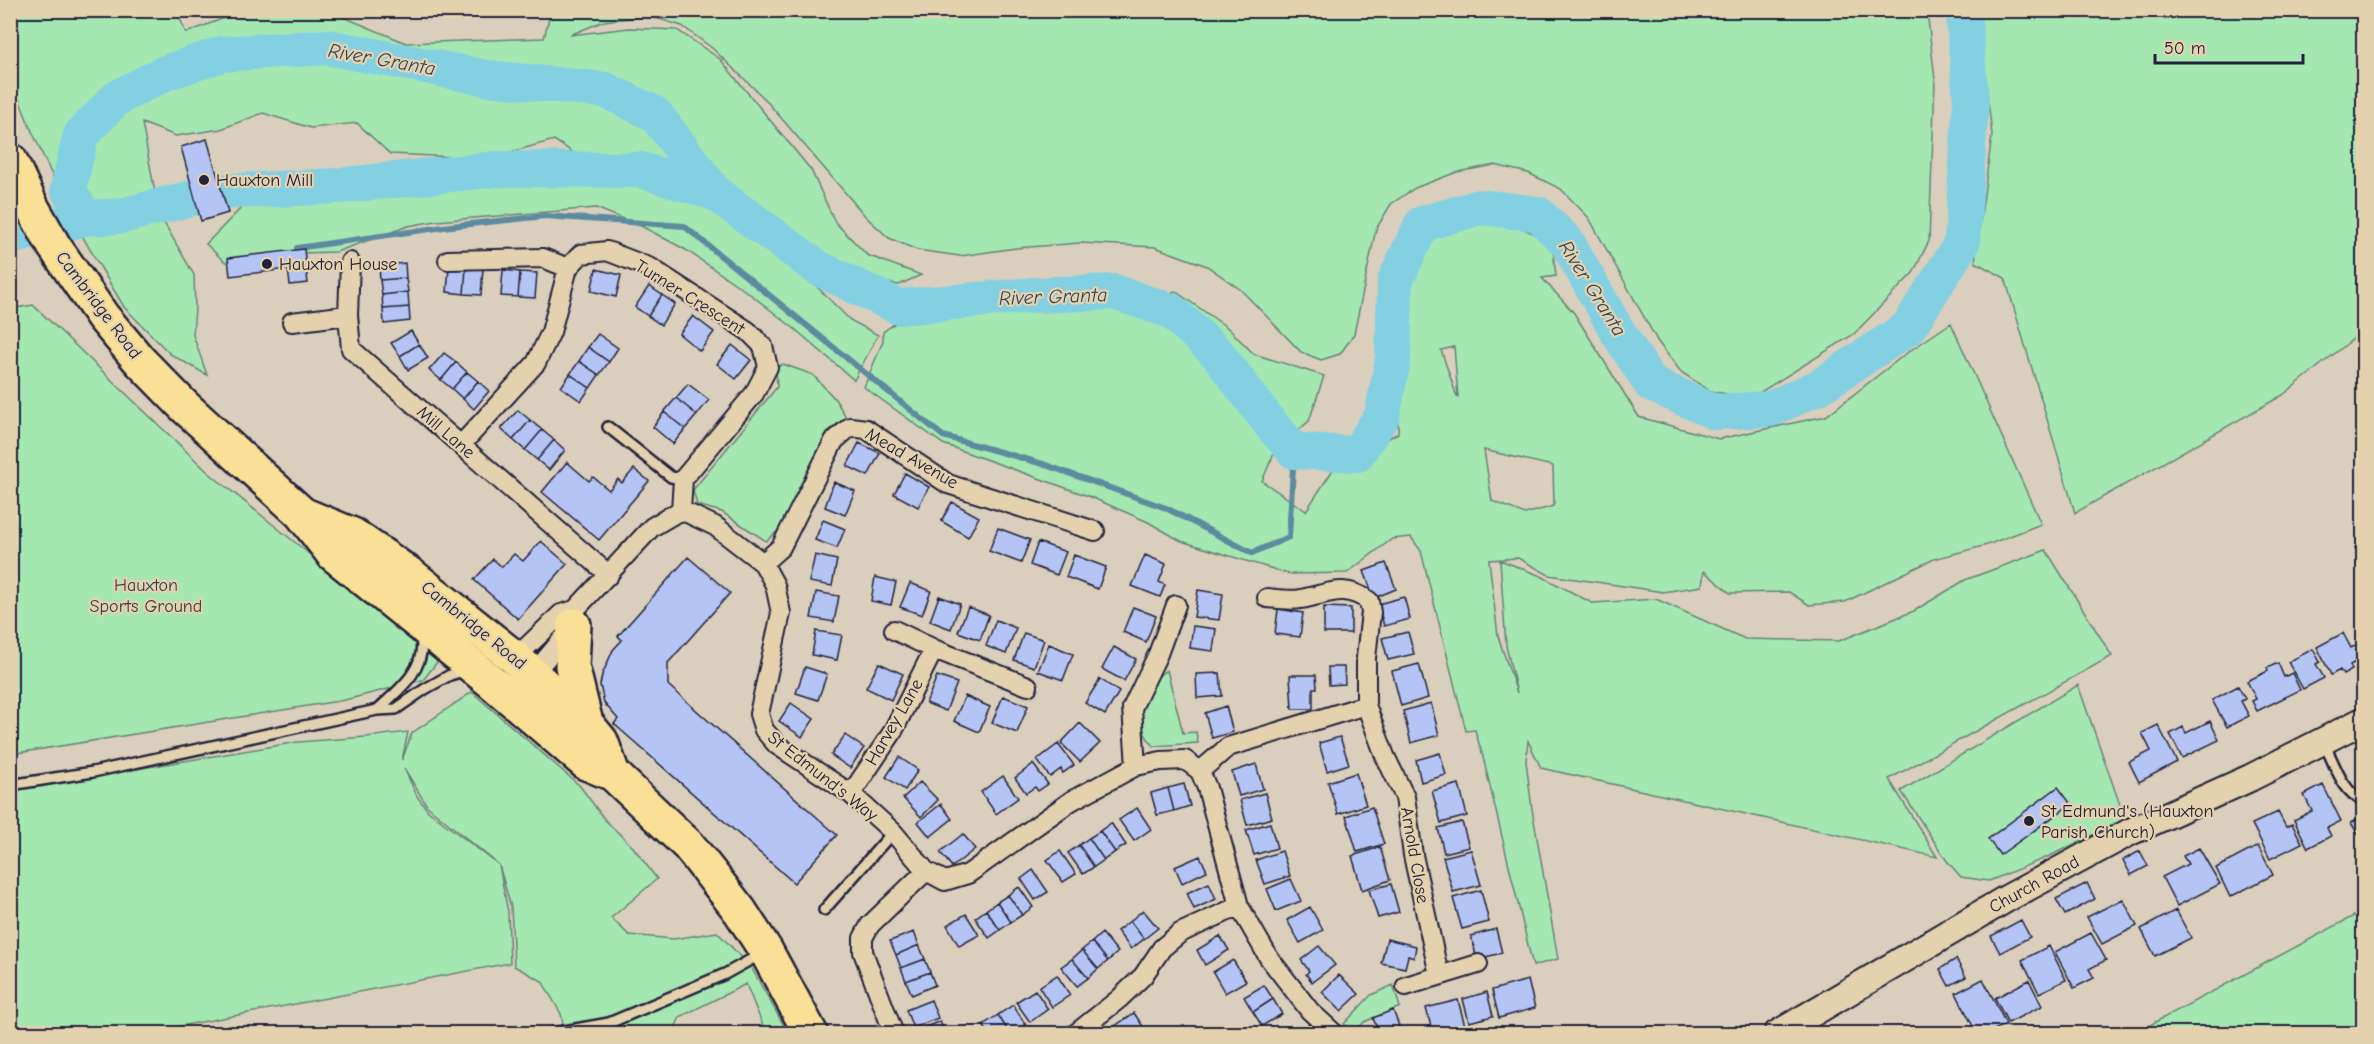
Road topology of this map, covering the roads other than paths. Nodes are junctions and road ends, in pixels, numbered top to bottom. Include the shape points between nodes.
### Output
1 (13, 166) edge
2 (448, 260) dead end
3 (350, 262) dead end
4 (568, 268) junction
5 (348, 315) junction
6 (292, 322) dead end
7 (608, 427) dead end
8 (461, 445) junction
9 (683, 479) junction
10 (681, 510) junction
11 (301, 513) junction
12 (1095, 531) dead end
13 (763, 563) junction
14 (609, 574) junction
15 (1267, 598) dead end
16 (1176, 605) dead end
17 (575, 618) junction
18 (418, 622) junction
19 (894, 630) dead end
20 (934, 649) junction
21 (524, 666) junction
22 (493, 684) junction
23 (1029, 686) dead end
24 (1366, 705) junction
25 (377, 710) junction
26 (2364, 720) edge
27 (586, 723) junction
28 (2323, 741) junction
29 (1136, 766) junction
30 (1200, 771) junction
31 (613, 774) junction
32 (10, 785) edge
33 (851, 794) junction
34 (2364, 801) edge
35 (893, 832) junction
36 (926, 871) junction
37 (1239, 906) junction
38 (824, 910) dead end
39 (766, 951) junction
40 (1478, 964) dead end
41 (1439, 975) junction
42 (1406, 986) dead end
43 (604, 1029) edge
44 (1789, 1031) edge
45 (553, 1033) edge
46 (811, 1034) edge
47 (894, 1034) edge
48 (1075, 1034) edge
49 (1335, 1034) edge

1 - 11 highway, Cambridge Road via 54,246 140,361
2 - 4 street via 543,258
3 - 5 street, Mill Lane
4 - 8 street via 551,332 536,363
4 - 9 street, Turner Crescent via 581,254 607,251 651,268 748,331 763,346 768,367 754,394
5 - 6 street
5 - 8 street, Mill Lane via 351,349
7 - 9 lane via 671,477
8 - 14 street, Mill Lane
9 - 10 street
10 - 13 street, St Edmund's Way via 715,526
10 - 14 street via 652,527
11 - 18 highway, Cambridge Road via 333,554
11 - 21 highway, Cambridge Road via 353,535 411,575
12 - 13 street, Mead Avenue via 948,484 866,429 850,427 834,441 781,546
13 - 33 street, St Edmund's Way via 775,585 781,613 759,714 764,730 777,745
14 - 17 street
15 - 24 street, Arnold Close via 1298,600 1344,589 1369,601
16 - 29 street via 1132,708
17 - 21 street
17 - 21 street via 561,614
17 - 27 highway via 572,666
18 - 22 highway, Cambridge Road
18 - 25 lane via 422,641 418,664 408,683
19 - 20 street
20 - 23 street
20 - 33 street, Harvey Lane via 892,733
21 - 22 street
21 - 22 street
21 - 27 highway, Cambridge Road
22 - 25 lane via 450,675 396,709
22 - 31 highway, Cambridge Road via 586,763
24 - 30 street via 1228,747
24 - 41 street, Arnold Close via 1405,797 1413,855
25 - 32 lane via 93,772
26 - 28 street, Church Road
27 - 31 highway, Cambridge Road via 601,741
28 - 34 lane via 2348,790
28 - 44 street, Church Road via 2130,832 2006,899
29 - 30 street via 1185,760
29 - 36 street via 1071,801 968,874 945,881
30 - 37 street
31 - 39 highway, Cambridge Road via 689,846 728,893
33 - 35 street, St Edmund's Way
35 - 36 street, St Edmund's Way
35 - 38 lane
36 - 47 street via 870,925 863,938 862,952
37 - 48 street via 1180,933 1162,948 1143,976
37 - 49 street via 1269,958 1310,1011
39 - 43 lane
39 - 46 highway, Cambridge Road
40 - 41 street
41 - 42 street
43 - 45 lane

